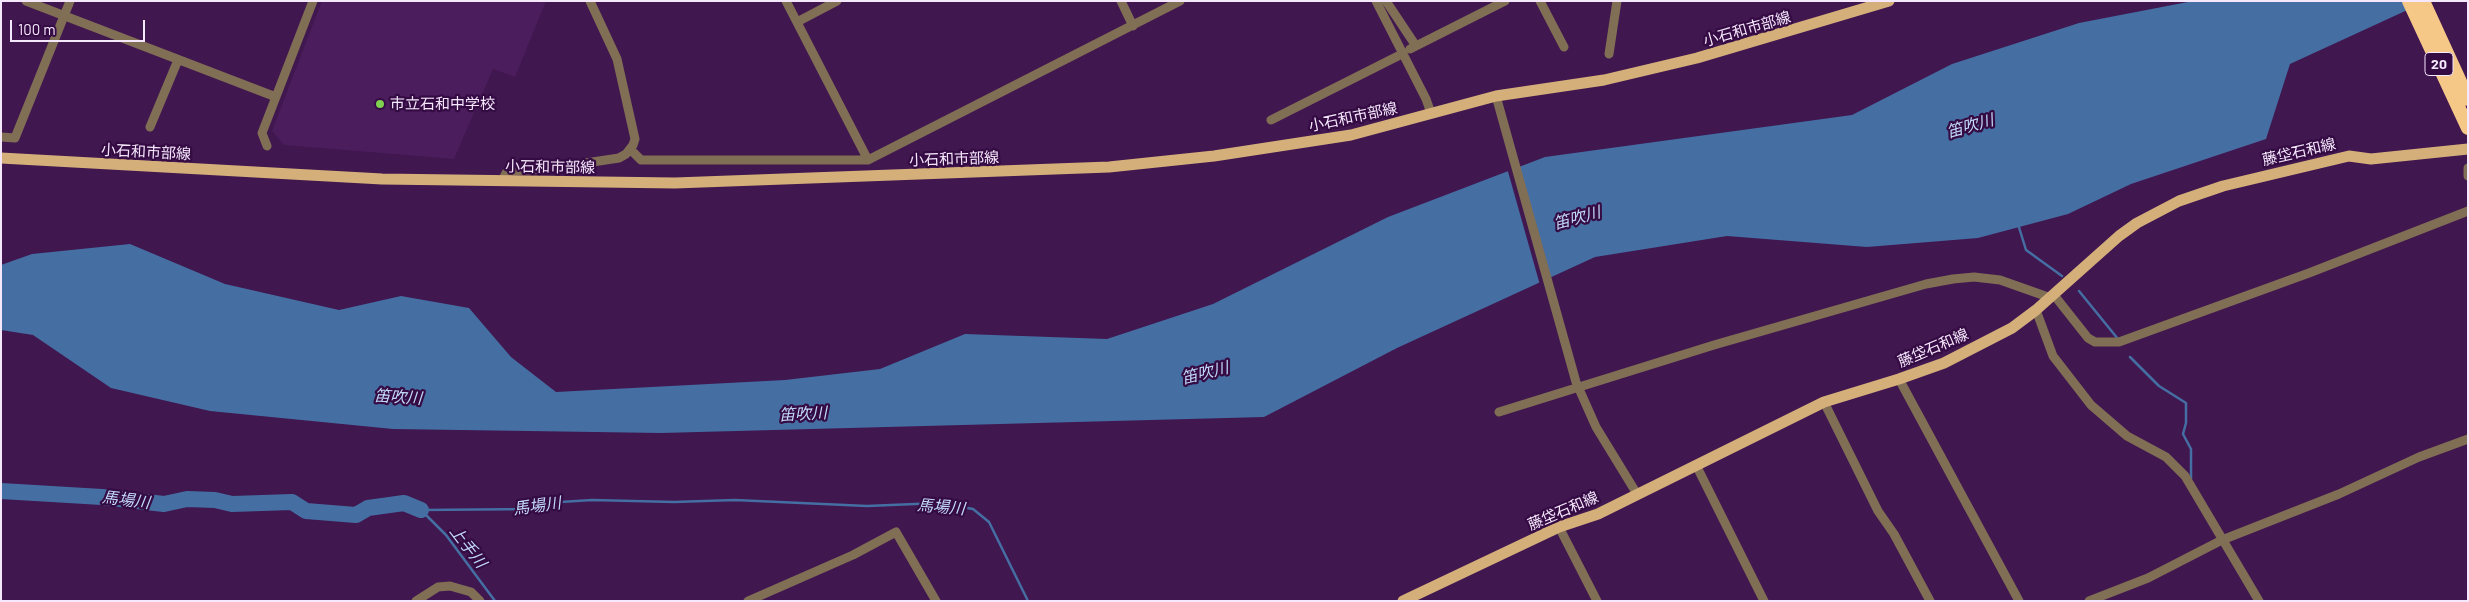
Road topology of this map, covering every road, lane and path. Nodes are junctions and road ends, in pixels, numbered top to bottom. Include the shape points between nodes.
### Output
1 (26, 1) edge
2 (70, 1) edge
3 (312, 1) edge
4 (590, 1) edge
5 (786, 1) edge
6 (837, 1) edge
7 (1121, 1) edge
8 (1180, 1) edge
9 (1376, 1) edge
10 (1386, 1) edge
11 (1505, 1) edge
12 (1540, 1) edge
13 (1617, 1) edge
14 (1889, 1) edge
15 (2409, 1) edge
16 (2423, 1) edge
17 (64, 16) junction
18 (797, 22) junction
19 (1133, 26) junction
20 (1564, 47) dead end
21 (1609, 54) dead end
22 (1398, 56) dead end
23 (178, 60) junction
24 (1496, 96) junction
25 (276, 97) junction
26 (2468, 99) edge
27 (1431, 113) junction
28 (1271, 120) dead end
29 (150, 127) dead end
30 (2468, 128) edge
31 (1, 137) edge
32 (267, 146) dead end
33 (2468, 149) edge
34 (630, 150) junction
35 (1, 158) edge
36 (868, 160) junction
37 (2468, 168) edge
38 (2468, 176) edge
39 (502, 181) junction
40 (2468, 211) edge
41 (2053, 295) junction
42 (2036, 310) junction
43 (1899, 379) junction
44 (1577, 385) junction
45 (1824, 402) junction
46 (1499, 412) dead end
47 (2468, 439) edge
48 (1696, 465) junction
49 (1638, 494) junction
50 (1559, 527) junction
51 (2222, 540) junction
52 (1763, 598) edge
53 (416, 601) edge
54 (480, 601) edge
55 (748, 601) edge
56 (936, 601) edge
57 (1403, 601) edge
58 (1597, 601) edge
59 (1753, 601) edge
60 (1930, 601) edge
61 (2019, 601) edge
62 (2088, 601) edge
63 (2259, 601) edge

1 - 17 street
2 - 17 street
3 - 25 street
4 - 34 street via 617,59 635,139
5 - 18 street
6 - 18 street
7 - 19 street
8 - 19 street
9 - 27 street
10 - 11 street via 1413,48
12 - 20 street
13 - 21 street
14 - 24 main road, 小石和市部線 via 1697,58 1604,80
15 - 30 highway, 20
16 - 26 highway, 20
17 - 23 street
17 - 31 street via 15,138
18 - 36 street
19 - 36 street
22 - 28 street
23 - 25 street
23 - 29 street
24 - 27 main road, 小石和市部線
24 - 44 street
25 - 32 street via 262,132
27 - 39 main road, 小石和市部線 via 1384,128 1305,143 1109,167 674,183
33 - 41 main road, 藤垈石和線 via 2371,159 2349,156 2223,186 2136,223
34 - 36 street via 641,160
34 - 39 street via 619,158 546,169 511,170
35 - 39 main road, 小石和市部線 via 364,178
37 - 38 street
40 - 41 street via 2119,342 2095,342 2088,338
41 - 42 main road, 藤垈石和線
41 - 44 street via 2000,280 1974,277 1926,284
42 - 43 main road, 藤垈石和線 via 2012,328 1944,363
42 - 51 street via 2053,356 2073,383 2127,436 2166,457 2185,476
43 - 45 main road, 藤垈石和線
43 - 61 street
44 - 46 street
44 - 49 street via 1596,427
45 - 48 main road, 藤垈石和線
45 - 60 street via 1878,511
47 - 51 street
48 - 49 main road, 藤垈石和線
48 - 52 street
49 - 50 main road, 藤垈石和線 via 1598,514
50 - 57 main road, 藤垈石和線
50 - 58 street
51 - 62 street via 2148,578
51 - 63 street
52 - 59 street
53 - 54 street via 438,587 450,586 466,590
55 - 56 street via 853,555 896,532

